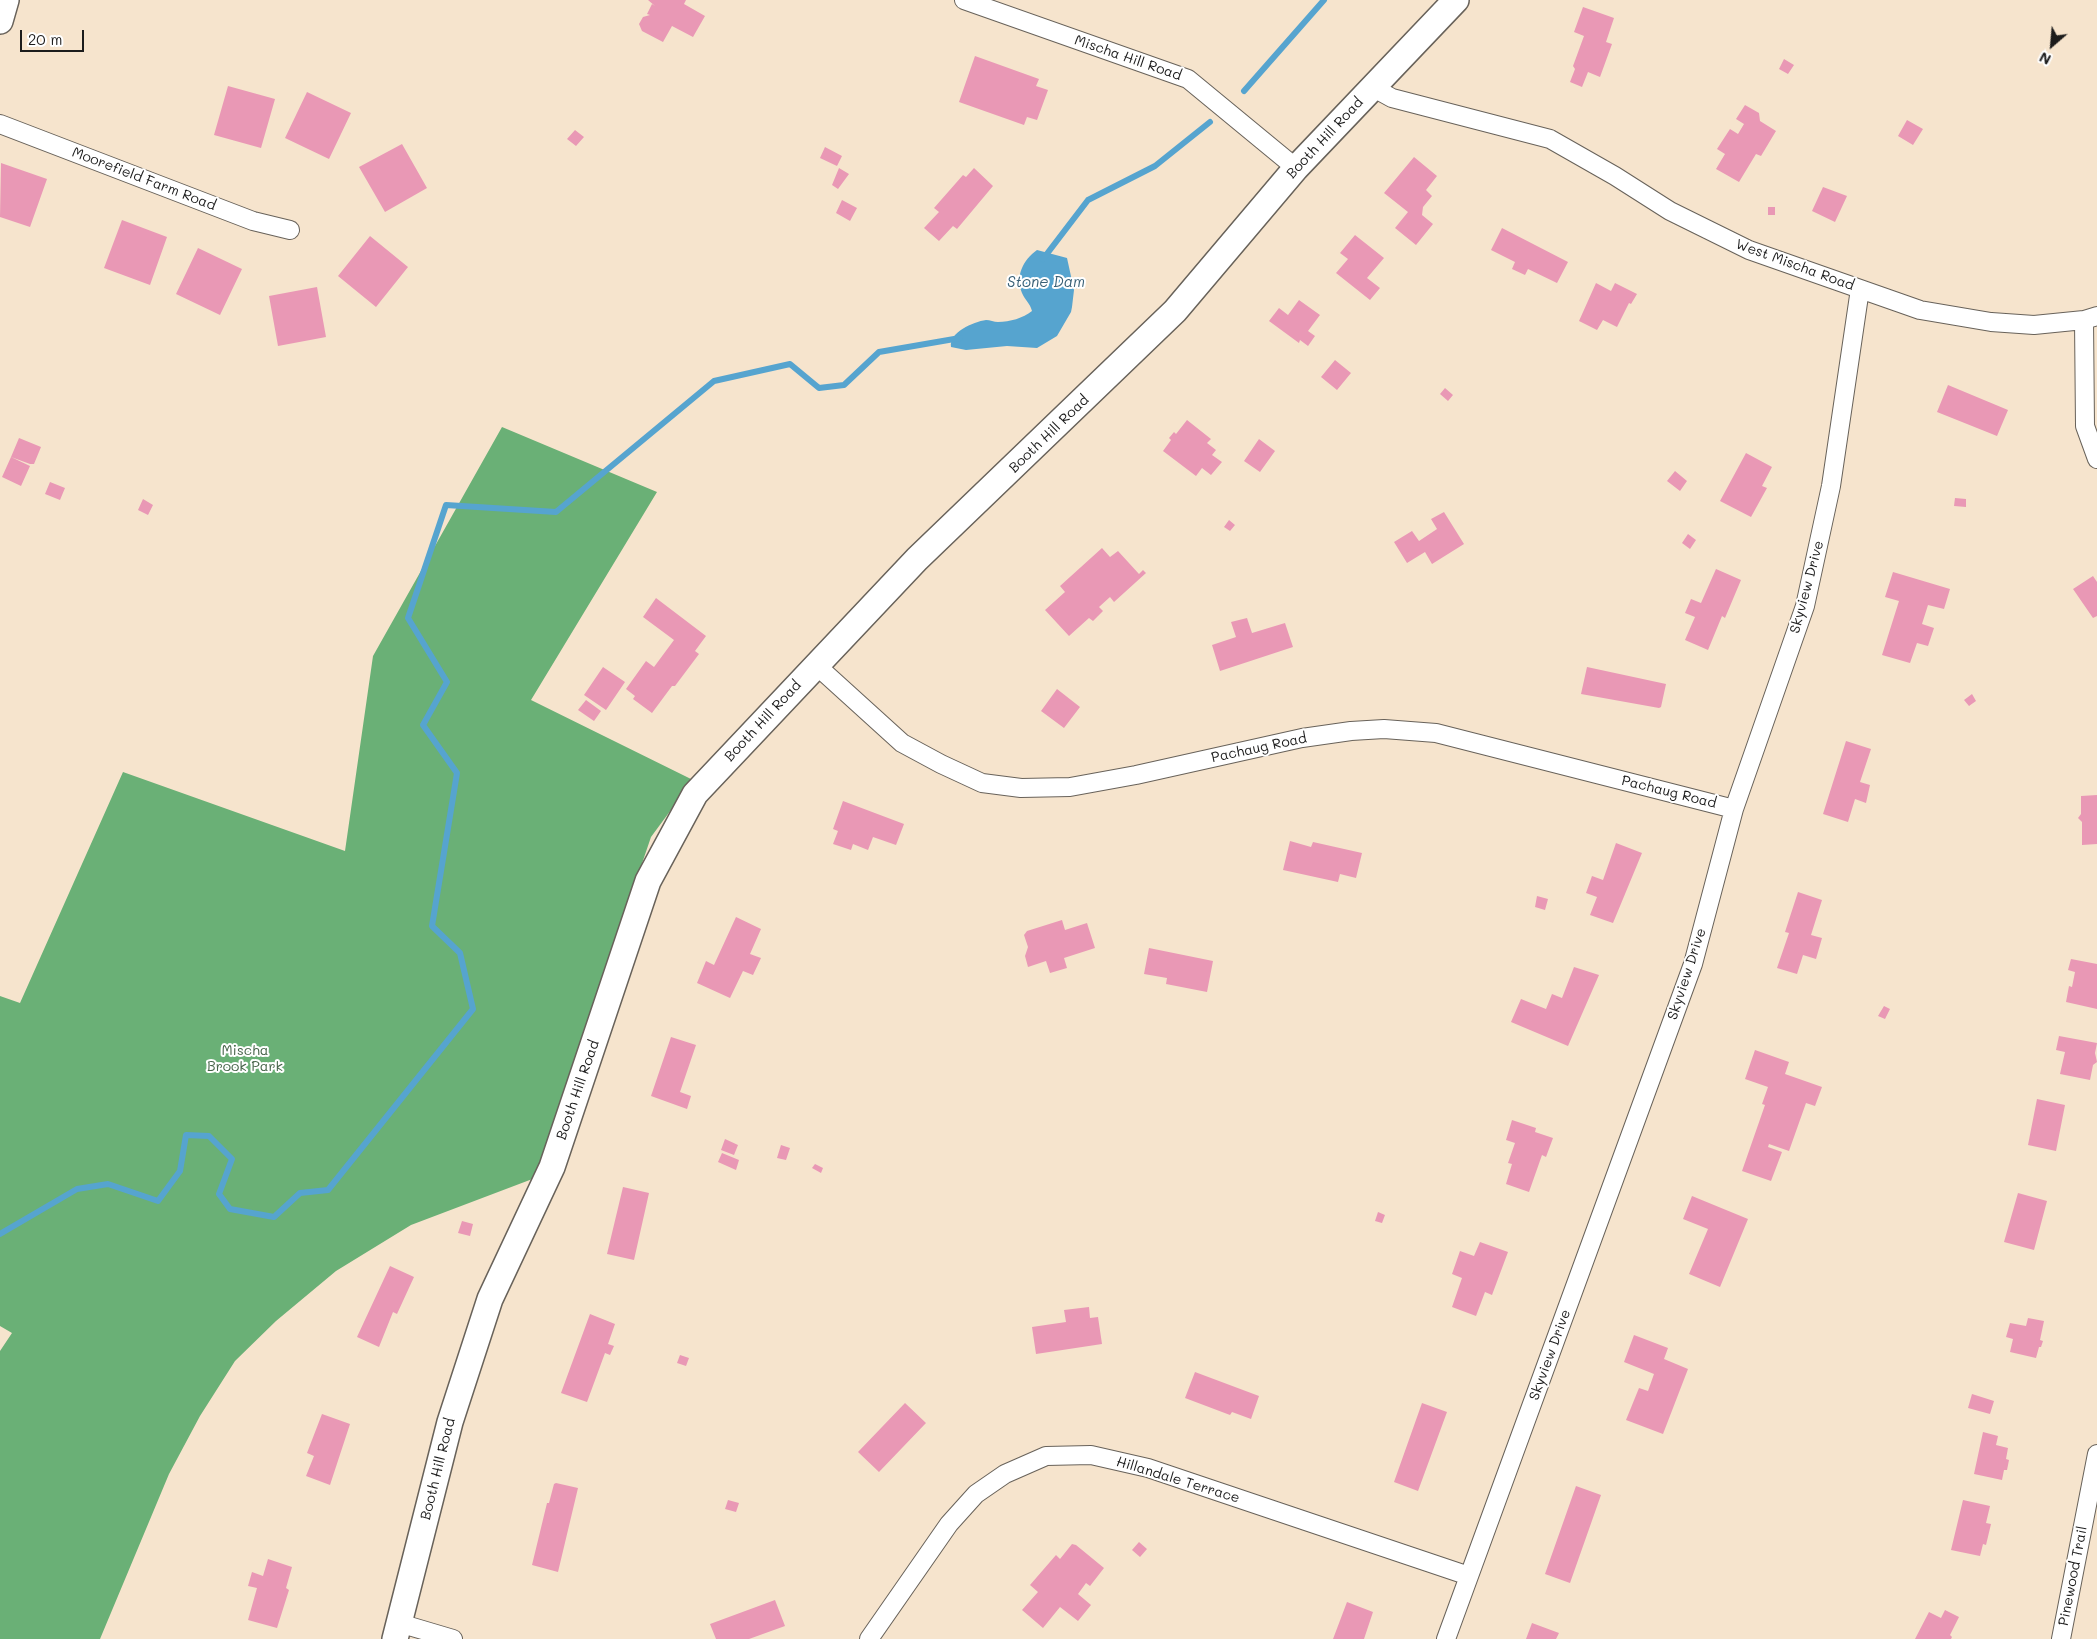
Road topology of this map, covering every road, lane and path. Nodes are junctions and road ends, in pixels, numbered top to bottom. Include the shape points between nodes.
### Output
1 (6, 0) edge
2 (964, 0) edge
3 (1456, 0) edge
4 (0, 21) edge
5 (1372, 87) junction
6 (0, 124) edge
7 (1296, 168) junction
8 (290, 230) dead end
9 (1860, 289) junction
10 (2091, 318) edge
11 (2097, 459) edge
12 (816, 665) junction
13 (1734, 808) junction
14 (2097, 1454) edge
15 (1469, 1576) junction
16 (397, 1631) edge
17 (453, 1639) edge
18 (869, 1639) edge
19 (1446, 1639) edge
20 (2061, 1639) edge

1 - 4 street
2 - 7 street, Mischa Hill Road via 1188,79
3 - 5 street, Booth Hill Road
5 - 7 street, Booth Hill Road
5 - 9 street, West Mischa Road via 1392,98 1550,140 1670,211 1749,250
6 - 8 street, Moorefield Farm Road via 253,221
7 - 12 street, Booth Hill Road via 1175,311 917,559
9 - 10 street, West Mischa Road via 1920,310 1991,322 2034,325
9 - 13 street, Skyview Drive via 1831,486 1805,606
10 - 11 street via 2085,426
12 - 13 street, Pachaug Road via 902,743 982,783 1021,788 1070,788 1302,738 1384,729 1436,734
12 - 16 street, Booth Hill Road via 694,794 648,881 552,1167 490,1299 450,1422
13 - 15 street, Skyview Drive via 1693,964
14 - 20 street, Pinewood Trail
15 - 18 street, Hillandale Terrace via 1148,1468 1091,1455 1046,1456 1005,1474 976,1494 949,1524
15 - 19 street, Skyview Drive
16 - 17 street

